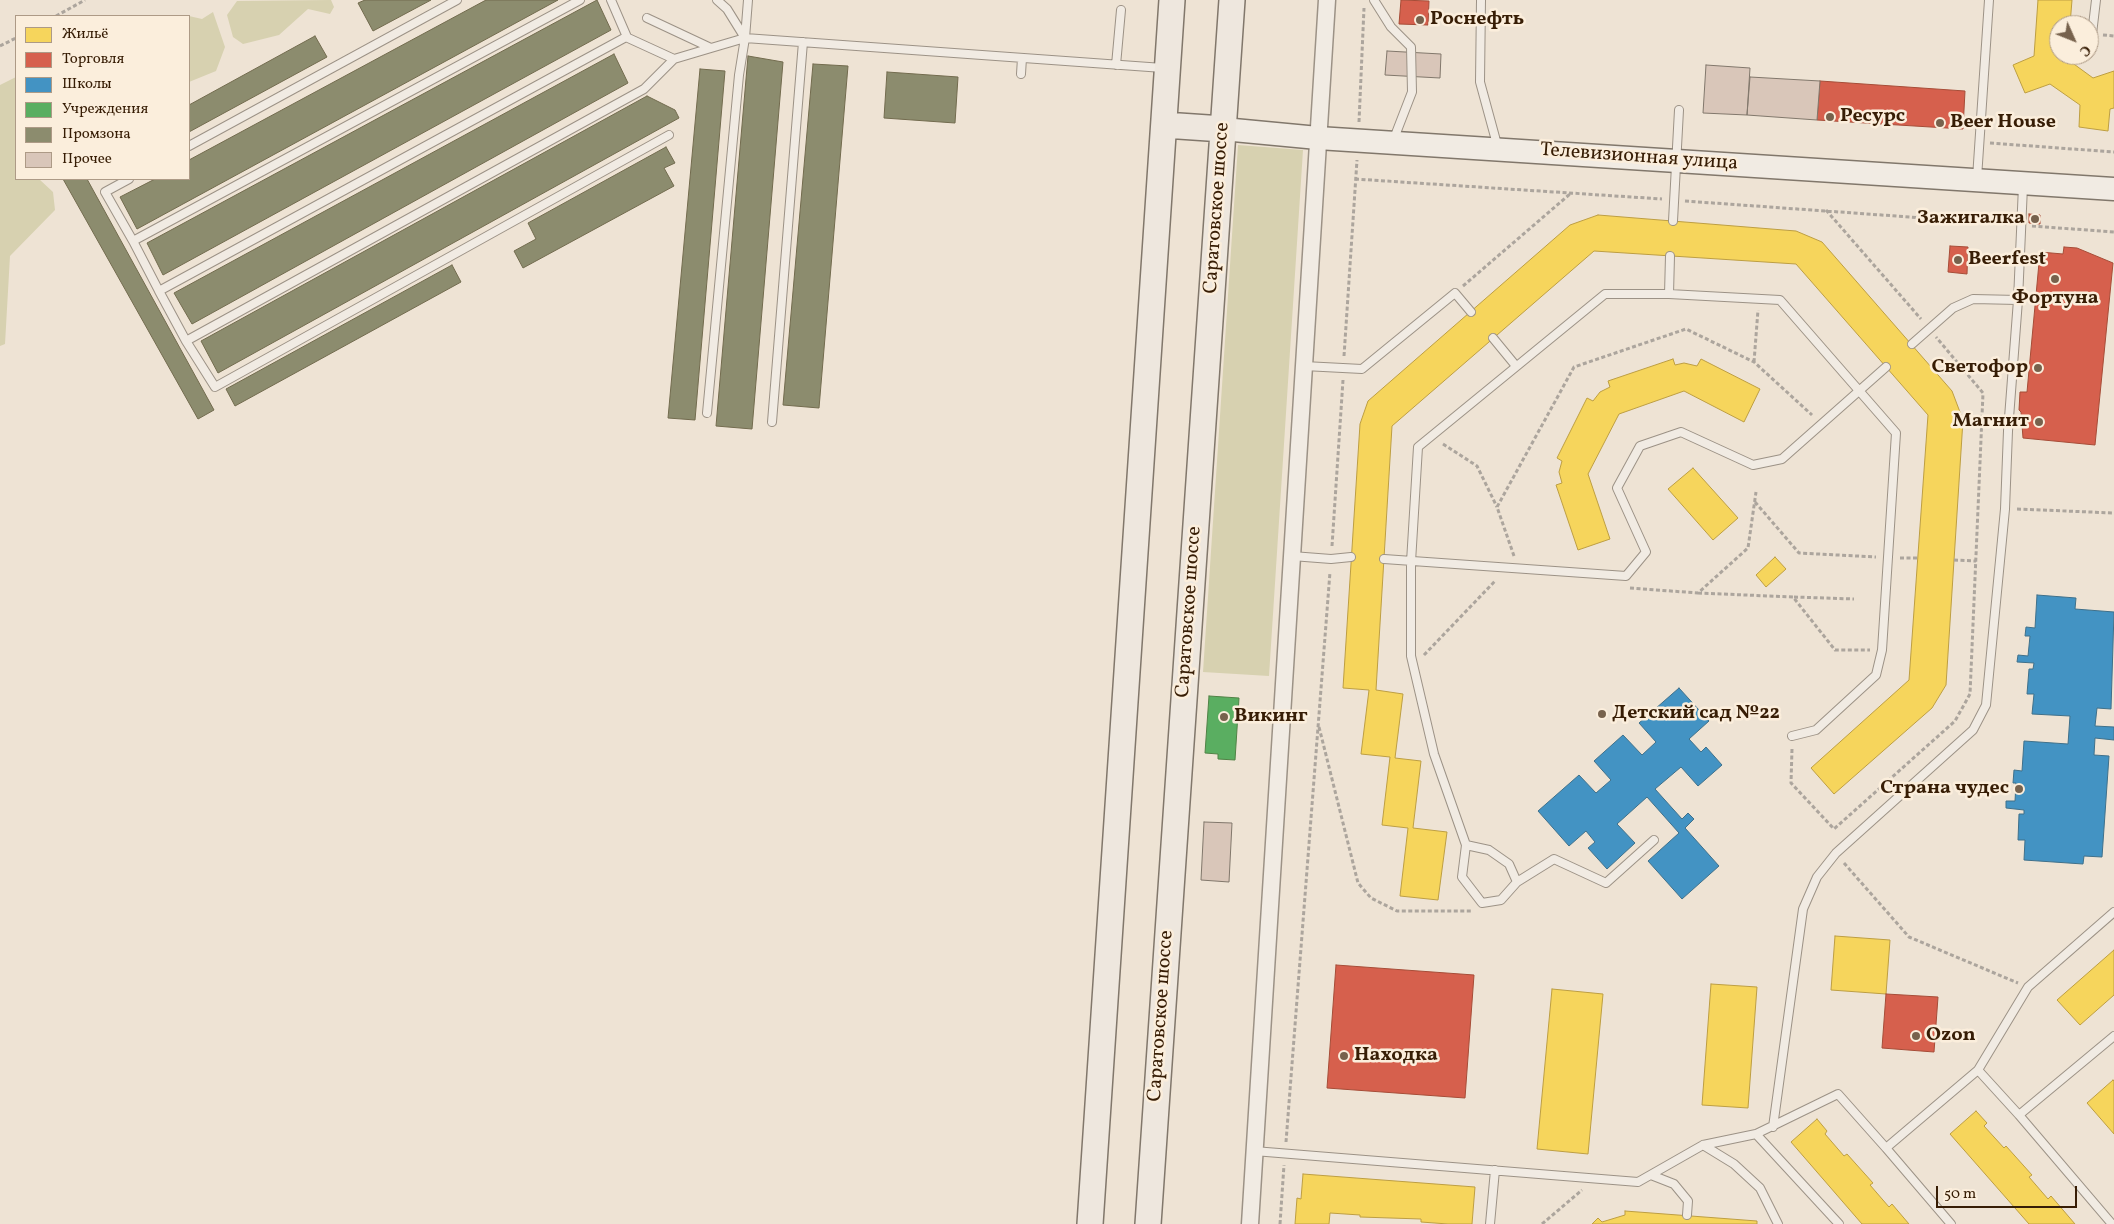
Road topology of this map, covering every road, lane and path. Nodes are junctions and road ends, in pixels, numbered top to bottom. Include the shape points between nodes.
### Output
1 (85, 0) edge
2 (457, 0) edge
3 (580, 0) edge
4 (611, 0) edge
5 (717, 0) edge
6 (748, 0) edge
7 (1172, 0) edge
8 (1232, 0) edge
9 (1327, 0) edge
10 (1364, 0) edge
11 (1374, 0) edge
12 (1481, 0) edge
13 (1989, 0) edge
14 (2096, 0) edge
15 (1121, 10) dead end
16 (58, 15) edge
17 (2094, 15) edge
18 (646, 18) dead end
19 (627, 37) junction
20 (15, 38) edge
21 (746, 38) junction
22 (803, 42) junction
23 (0, 46) edge
24 (711, 48) junction
25 (1022, 58) junction
26 (674, 59) junction
27 (1116, 64) junction
28 (1168, 68) junction
29 (1020, 74) dead end
30 (1678, 110) dead end
31 (1164, 125) junction
32 (1223, 129) junction
33 (669, 135) dead end
34 (1318, 138) junction
35 (1359, 140) junction
36 (1393, 143) junction
37 (1980, 143) junction
38 (190, 145) edge
39 (1498, 150) junction
40 (2114, 152) edge
41 (1677, 161) junction
42 (1977, 178) junction
43 (126, 180) edge
44 (2023, 181) junction
45 (2114, 188) edge
46 (1571, 194) dead end
47 (1826, 210) dead end
48 (1673, 221) dead end
49 (2022, 225) junction
50 (2114, 232) edge
51 (133, 241) junction
52 (1670, 256) dead end
53 (159, 291) junction
54 (1455, 293) junction
55 (1669, 294) junction
56 (1758, 299) junction
57 (2018, 300) junction
58 (1471, 312) dead end
59 (1930, 329) junction
60 (1493, 338) dead end
61 (186, 341) junction
62 (1912, 344) dead end
63 (1754, 362) junction
64 (1304, 366) junction
65 (1516, 366) junction
66 (1886, 367) dead end
67 (1344, 368) junction
68 (1858, 391) junction
69 (707, 413) dead end
70 (772, 422) dead end
71 (1822, 423) junction
72 (1432, 436) junction
73 (1756, 492) dead end
74 (1755, 502) junction
75 (1497, 507) junction
76 (2005, 509) junction
77 (2114, 513) edge
78 (1292, 556) junction
79 (1351, 557) dead end
80 (1889, 558) junction
81 (1918, 558) dead end
82 (1331, 559) junction
83 (1384, 559) dead end
84 (1954, 560) dead end
85 (1976, 561) junction
86 (1411, 562) junction
87 (1519, 569) junction
88 (1498, 578) dead end
89 (1625, 588) dead end
90 (1698, 593) junction
91 (1793, 597) junction
92 (1854, 600) dead end
93 (1882, 650) junction
94 (1413, 666) junction
95 (1318, 724) junction
96 (1792, 736) joint
97 (1654, 840) dead end
98 (1466, 845) junction
99 (1836, 853) junction
100 (1517, 882) junction
101 (1482, 903) junction
102 (2114, 912) edge
103 (2028, 987) junction
104 (2114, 1036) edge
105 (1978, 1070) junction
106 (2019, 1115) junction
107 (1773, 1127) junction
108 (1756, 1134) junction
109 (1703, 1146) junction
110 (1886, 1148) junction
111 (1254, 1151) junction
112 (1285, 1153) junction
113 (1496, 1170) junction
114 (1651, 1175) junction
115 (1595, 1178) junction
116 (1687, 1215) dead end
117 (1090, 1224) edge
118 (1148, 1224) edge
119 (1250, 1224) edge
120 (1280, 1224) edge
121 (1490, 1224) edge
122 (1542, 1224) edge
123 (1778, 1224) edge
124 (1839, 1224) edge
125 (1951, 1224) edge
126 (2112, 1224) edge

1 - 16 path
2 - 38 lane
3 - 51 lane
4 - 19 lane
5 - 21 lane
6 - 21 lane
7 - 28 main road
8 - 32 main road, Саратовское шоссе
9 - 34 street
10 - 35 path
11 - 36 lane via 1391,27 1411,47 1412,92
12 - 39 lane via 1480,82
13 - 37 lane
14 - 17 lane
15 - 27 lane
18 - 24 lane
19 - 26 lane
19 - 53 lane
20 - 23 path
21 - 22 lane
21 - 24 lane
21 - 69 lane via 739,75
22 - 25 lane
22 - 70 lane
24 - 26 lane
25 - 27 lane
25 - 29 lane
26 - 61 lane via 644,89
27 - 28 lane
28 - 31 main road
30 - 41 lane
31 - 32 main road, Телевизионная улица
31 - 117 main road
32 - 34 street, Телевизионная улица
32 - 118 main road, Саратовское шоссе
33 - 61 lane via 215,387
34 - 35 street, Телевизионная улица
34 - 64 street
35 - 36 street, Телевизионная улица
35 - 67 path
36 - 39 street, Телевизионная улица
37 - 40 path
37 - 42 lane
39 - 41 street, Телевизионная улица
41 - 42 street, Телевизионная улица
41 - 48 lane
42 - 44 street, Телевизионная улица
43 - 51 lane via 105,192
44 - 45 street, Телевизионная улица
44 - 49 lane
46 - 54 path
47 - 59 path
49 - 50 path
49 - 57 lane
51 - 53 lane
52 - 55 lane
53 - 61 lane
54 - 58 lane
54 - 67 lane via 1362,368
55 - 56 lane
55 - 65 lane via 1605,294
56 - 63 path
56 - 68 lane via 1780,300
57 - 59 lane via 1973,299 1953,308
57 - 76 lane
59 - 62 lane
59 - 85 path via 1983,393
60 - 65 lane
63 - 71 path
63 - 75 path via 1686,329 1574,367
64 - 67 lane
64 - 78 street
65 - 72 lane
66 - 68 lane
67 - 82 path
68 - 71 lane
68 - 80 lane via 1896,433
71 - 87 lane via 1782,459 1753,465 1681,432 1640,446 1618,488 1646,552 1626,576
72 - 75 path via 1477,466
72 - 86 lane via 1418,447
73 - 74 path
74 - 80 path via 1799,552
74 - 90 path via 1748,548
75 - 87 path
76 - 77 path
76 - 99 lane via 1986,705 1973,730
78 - 82 lane
78 - 111 street
79 - 82 lane
80 - 81 path
80 - 93 lane
82 - 95 path
83 - 86 lane
84 - 85 path
85 - 96 path via 1970,694 1955,721 1834,829 1791,783
86 - 87 lane
86 - 94 lane
88 - 94 path
89 - 90 path
90 - 91 path
91 - 92 path
91 - 93 path via 1835,650
93 - 96 lane via 1876,675 1816,730
94 - 98 lane via 1434,754
95 - 101 path via 1358,883 1371,898 1397,911 1471,912
95 - 112 path
97 - 100 lane via 1606,883 1554,858
98 - 100 lane via 1489,850 1509,864
98 - 101 lane via 1462,877
99 - 103 path via 1909,936
99 - 107 lane via 1817,877 1803,909
100 - 101 lane via 1501,900
102 - 103 lane
103 - 105 lane
104 - 106 lane
105 - 106 lane
105 - 110 lane
106 - 126 lane
107 - 108 lane
107 - 110 lane via 1838,1094
108 - 109 lane
108 - 124 lane
109 - 114 lane
109 - 123 lane via 1734,1164 1760,1188
110 - 125 lane
111 - 112 lane
111 - 119 street
112 - 113 lane
112 - 120 path
113 - 115 lane
113 - 121 lane
114 - 115 lane via 1638,1182
114 - 116 lane via 1674,1184 1688,1201
115 - 122 path

